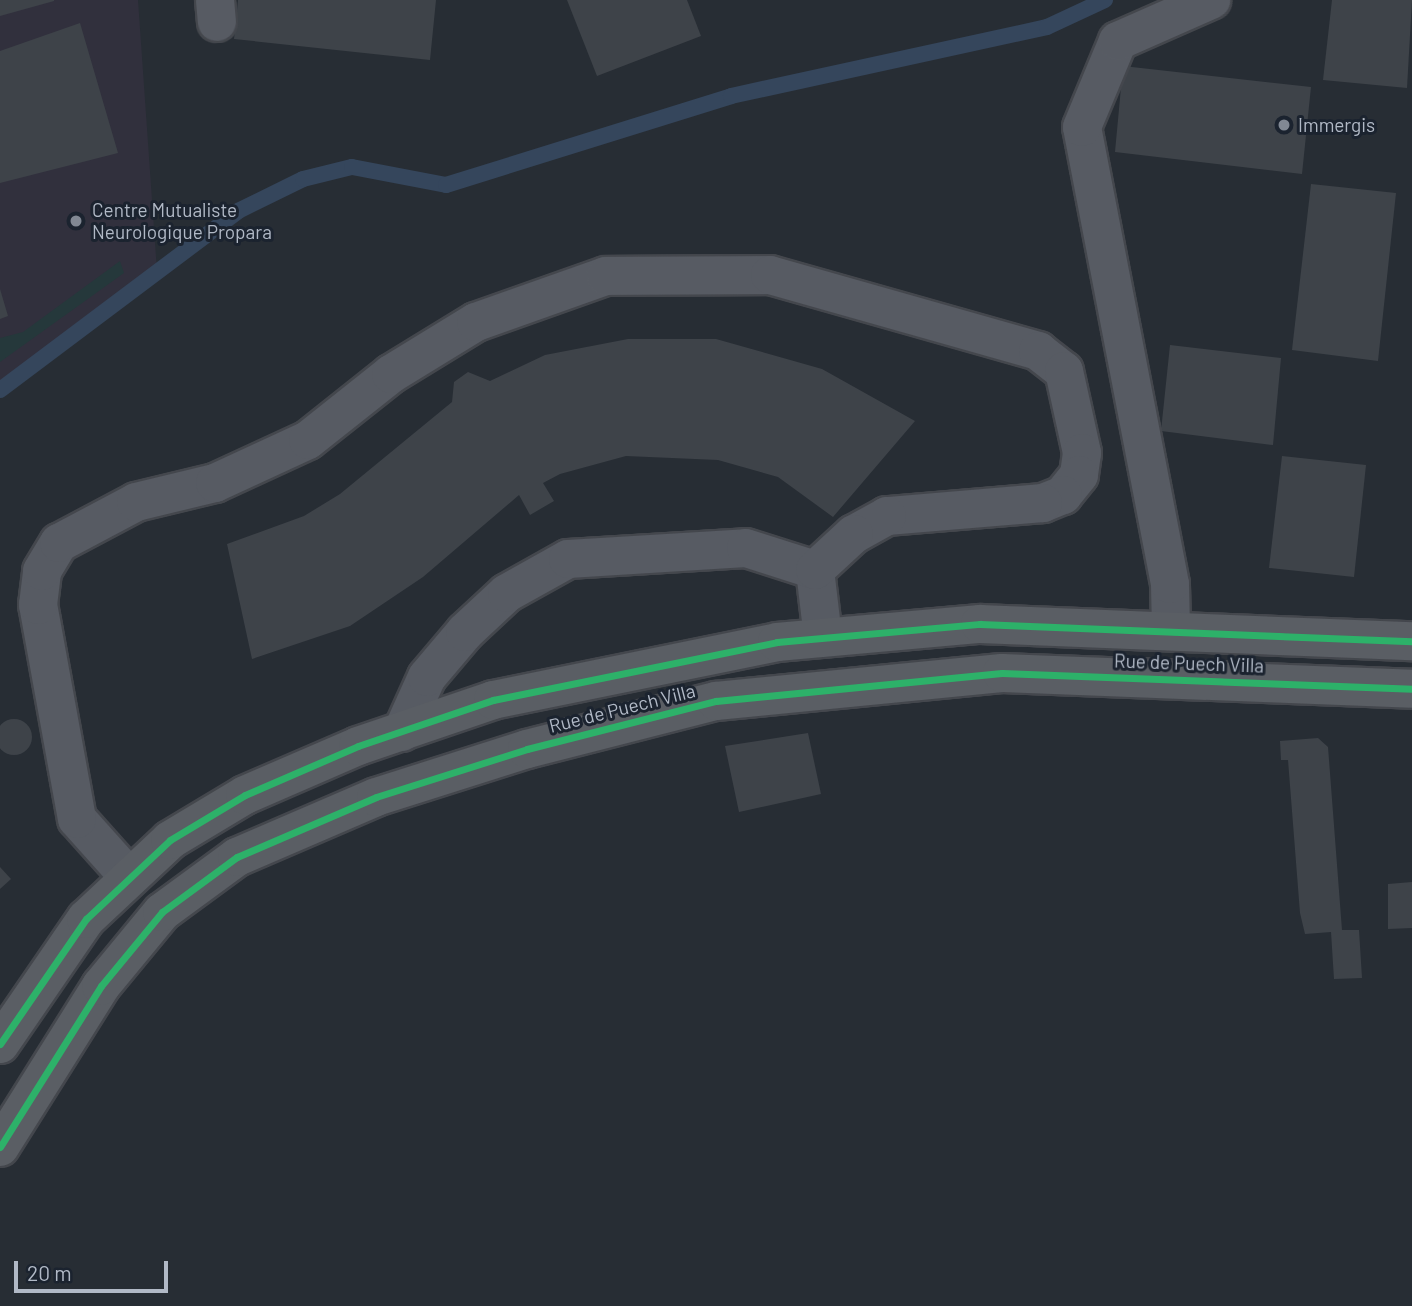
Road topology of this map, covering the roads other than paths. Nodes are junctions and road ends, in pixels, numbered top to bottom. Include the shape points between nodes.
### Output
1 (1212, 0) edge
2 (816, 570) junction
3 (1171, 629) junction
4 (823, 637) junction
5 (1412, 641) edge
6 (1412, 689) edge
7 (402, 732) junction
8 (128, 876) junction
9 (0, 1044) edge
10 (0, 1147) edge

1 - 3 lane via 1118,41 1082,127 1170,584
2 - 4 lane
2 - 7 lane via 746,548 568,559 507,593 465,632 427,677
2 - 8 lane via 854,534 887,516 1043,503 1063,495 1079,475 1082,453 1064,371 1038,351 770,275 606,276 475,322 391,374 308,440 215,483 136,502 60,543 42,571 38,605 77,819
3 - 4 main road, Rue de Puech Villa via 980,624
3 - 5 main road, Rue de Puech Villa
4 - 7 main road, Rue de Puech Villa via 646,664 493,700
6 - 10 main road, Rue de Puech Villa via 1002,673 716,701 527,749 376,797 237,857 162,912 102,986
7 - 8 main road, Rue de Puech Villa via 246,795 170,840
8 - 9 main road, Rue de Puech Villa via 86,919

